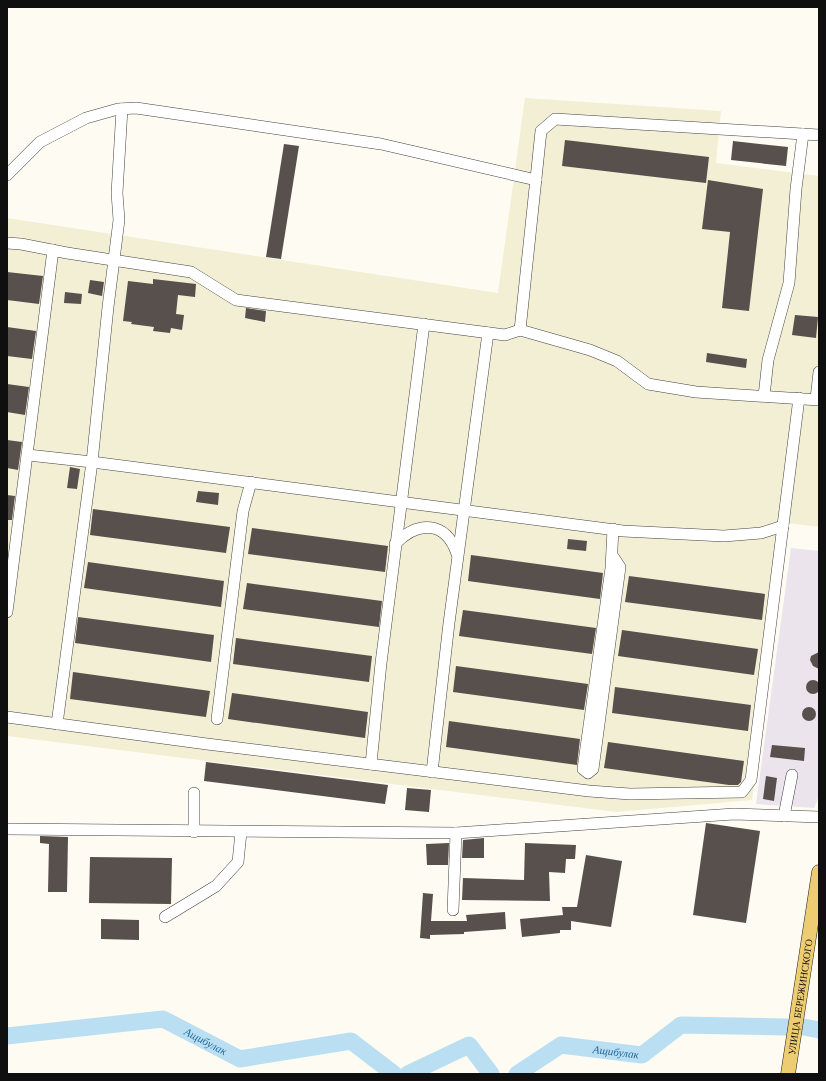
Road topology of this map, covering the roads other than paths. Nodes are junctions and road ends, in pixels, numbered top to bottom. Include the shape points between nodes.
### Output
1 (122, 109) junction
2 (803, 134) junction
3 (819, 135) edge
4 (7, 175) edge
5 (536, 180) junction
6 (7, 243) edge
7 (53, 250) junction
8 (114, 260) junction
9 (424, 324) junction
10 (520, 330) junction
11 (488, 333) junction
12 (819, 372) edge
13 (764, 396) junction
14 (799, 398) junction
15 (818, 399) edge
16 (28, 455) junction
17 (92, 462) junction
18 (251, 482) junction
19 (400, 502) junction
20 (464, 510) junction
21 (783, 526) junction
22 (613, 529) junction
23 (395, 544) junction
24 (458, 555) junction
25 (612, 555) junction
26 (7, 612) edge
27 (7, 717) edge
28 (217, 719) dead end
29 (57, 724) junction
30 (372, 764) junction
31 (432, 772) junction
32 (792, 775) dead end
33 (194, 793) dead end
34 (784, 816) junction
35 (819, 817) edge
36 (7, 829) edge
37 (194, 832) junction
38 (241, 832) junction
39 (456, 833) junction
40 (818, 880) edge
41 (453, 910) dead end
42 (165, 917) dead end
43 (788, 1074) edge

1 - 4 lane via 86,118 40,142
1 - 5 lane via 136,108 198,116 381,144
1 - 8 lane via 116,193 120,220
2 - 3 lane
2 - 5 lane via 555,119 541,131
2 - 13 lane via 789,283 768,360
5 - 10 lane
6 - 7 lane
7 - 8 lane
7 - 16 lane
8 - 9 lane via 191,272 236,300
8 - 17 lane
9 - 11 lane
9 - 19 lane
10 - 11 lane via 506,335
10 - 13 lane via 617,361 648,384 696,392
11 - 20 lane
12 - 15 lane
13 - 14 lane
14 - 15 lane
14 - 21 lane
16 - 17 lane
16 - 26 lane
17 - 18 lane
17 - 29 lane
18 - 19 lane
18 - 28 lane via 243,512
19 - 20 lane
19 - 23 lane
20 - 22 lane
20 - 24 lane
21 - 22 lane via 761,533 724,536
21 - 31 lane via 751,780 742,792 630,794
22 - 25 lane
23 - 24 lane via 413,529 426,527 445,533 454,543
23 - 30 lane
24 - 31 lane
25 - 25 lane via 583,769 588,773 593,769 620,567
27 - 29 lane
29 - 30 lane
30 - 31 lane
32 - 34 lane
33 - 37 lane
34 - 35 lane
34 - 39 lane via 734,814
36 - 37 lane
37 - 38 lane
38 - 39 lane
38 - 42 lane via 238,862 234,867 216,886
39 - 41 lane
40 - 43 main road, УЛИЦА БЕРЕЖИНСКОГО

